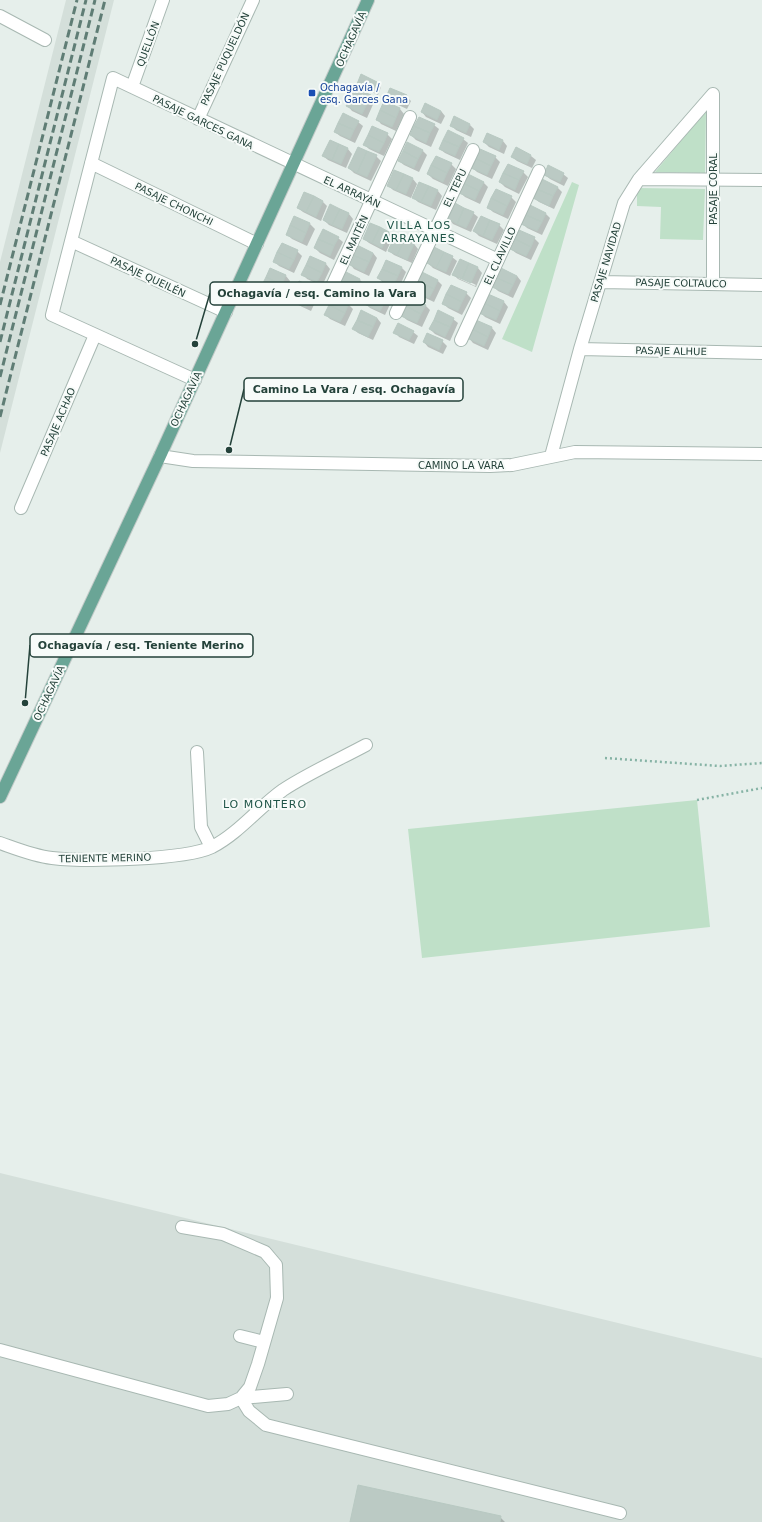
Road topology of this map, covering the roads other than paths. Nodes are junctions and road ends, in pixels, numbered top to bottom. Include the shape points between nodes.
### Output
1 (163, 0) edge
2 (253, 0) edge
3 (368, 0) edge
4 (0, 16) edge
5 (45, 40) dead end
6 (132, 87) junction
7 (713, 94) joint
8 (410, 118) dead end
9 (198, 119) junction
10 (473, 150) dead end
11 (91, 163) junction
12 (294, 165) junction
13 (539, 171) dead end
14 (639, 179) junction
15 (713, 180) junction
16 (762, 180) edge
17 (371, 201) junction
18 (434, 231) junction
19 (71, 241) junction
20 (257, 244) junction
21 (498, 260) junction
22 (601, 282) junction
23 (713, 284) junction
24 (762, 285) edge
25 (327, 297) dead end
26 (226, 312) junction
27 (396, 313) dead end
28 (95, 335) junction
29 (461, 340) dead end
30 (580, 349) junction
31 (762, 353) edge
32 (195, 380) junction
33 (762, 454) edge
34 (160, 456) junction
35 (551, 456) junction
36 (21, 508) dead end
37 (366, 745) dead end
38 (197, 752) dead end
39 (0, 797) edge
40 (0, 843) edge
41 (211, 847) junction
42 (182, 1227) dead end
43 (240, 1336) dead end
44 (264, 1342) junction
45 (0, 1350) edge
46 (287, 1394) dead end
47 (241, 1398) junction
48 (620, 1513) dead end

1 - 6 street, QUELLÓN
2 - 9 street, PASAJE PUQUELDÓN
3 - 12 main road, OCHAGAVÍA
4 - 5 street
6 - 9 street, PASAJE GARCES GANA
6 - 11 street, PASAJE GARCES GANA via 113,78
7 - 14 street, PASAJE NAVIDAD
7 - 15 street, PASAJE CORAL
8 - 17 street, EL MAITÉN
9 - 12 street, PASAJE GARCES GANA
10 - 18 street, EL TEPU
11 - 19 street
11 - 20 street, PASAJE CHONCHI
12 - 17 street, EL ARRAYÁN
12 - 20 main road, OCHAGAVÍA
13 - 21 street, EL CLAVILLO
14 - 15 street
14 - 22 street, PASAJE NAVIDAD via 624,203
15 - 16 street
15 - 23 street, PASAJE CORAL
17 - 18 street, EL ARRAYÁN
17 - 25 street, EL MAITÉN
18 - 21 street, EL ARRAYÁN
18 - 27 street, EL TEPU
19 - 26 street, PASAJE QUEILÉN
19 - 28 street via 52,315
20 - 26 main road, OCHAGAVÍA
21 - 29 street, EL CLAVILLO
22 - 23 street, PASAJE COLTAUCO
22 - 30 street, PASAJE NAVIDAD
23 - 24 street, PASAJE COLTAUCO
26 - 32 main road, OCHAGAVÍA
28 - 32 street
28 - 36 street, PASAJE ACHAO
30 - 31 street, PASAJE ALHUE
30 - 35 street, PASAJE NAVIDAD
32 - 34 main road, OCHAGAVÍA
33 - 35 street, CAMINO LA VARA via 575,452
34 - 35 street, CAMINO LA VARA via 193,461 490,466 519,464
34 - 39 main road, OCHAGAVÍA
37 - 41 street, TENIENTE MERINO via 283,790 227,837
38 - 41 street via 201,827
40 - 41 street, TENIENTE MERINO via 29,854 82,860 182,854
42 - 44 street via 224,1234 265,1252 276,1265 277,1298
43 - 44 street
44 - 47 street via 254,1376
45 - 47 street via 208,1406 228,1404
46 - 47 street
47 - 48 street via 249,1412 266,1425

